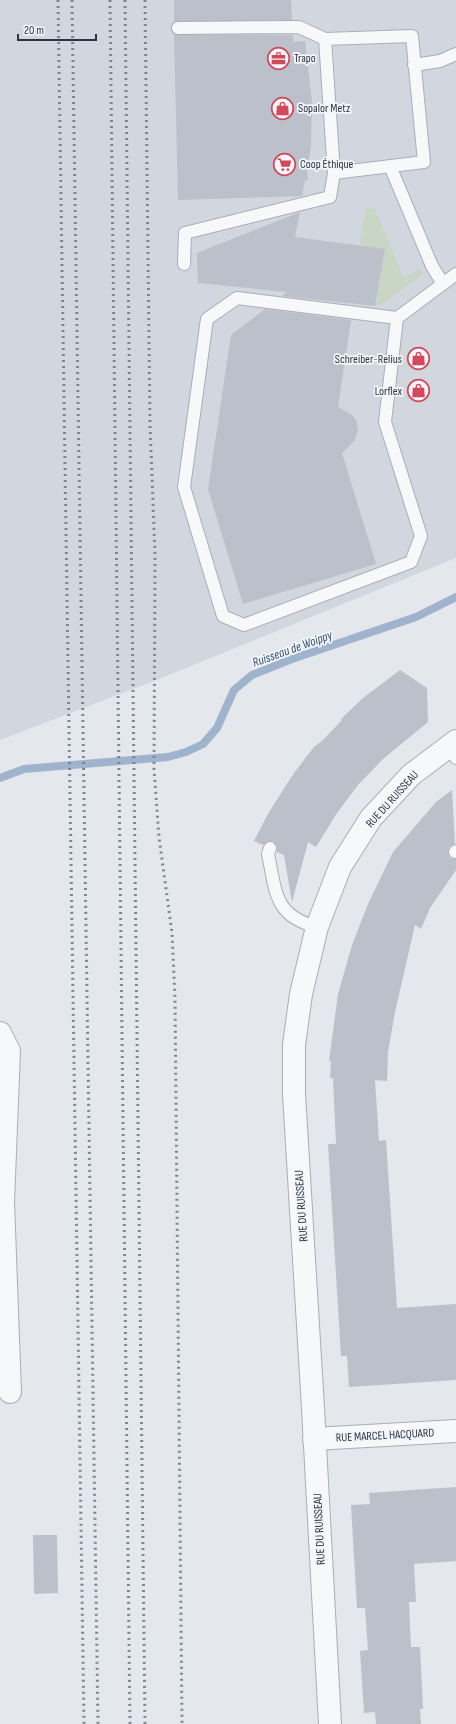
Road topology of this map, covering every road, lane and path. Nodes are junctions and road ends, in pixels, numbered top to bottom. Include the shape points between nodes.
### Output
1 (178, 28) dead end
2 (324, 39) junction
3 (456, 54) edge
4 (414, 65) junction
5 (390, 166) junction
6 (334, 173) junction
7 (184, 264) dead end
8 (456, 274) edge
9 (443, 284) junction
10 (397, 318) junction
11 (454, 748) edge
12 (270, 848) dead end
13 (317, 927) junction
14 (0, 1033) edge
15 (2, 1202) edge
16 (10, 1392) dead end
17 (456, 1431) edge
18 (314, 1439) junction
19 (330, 1724) edge

1 - 2 lane via 299,27
2 - 4 lane via 412,36
2 - 6 lane
3 - 4 lane via 440,61
4 - 5 lane via 424,162
5 - 6 lane
5 - 9 lane via 432,266
6 - 7 lane via 330,196 185,233
8 - 9 lane
9 - 10 lane
10 - 10 lane via 237,298 207,319 184,487 223,616 244,625 410,562 421,536 385,422
11 - 13 street, RUE DU RUISSEAU via 411,775 371,818 340,868
12 - 13 lane via 268,854 277,897 285,911 300,923
13 - 18 street, RUE DU RUISSEAU via 301,994 294,1045 294,1094
14 - 15 street via 8,1051
15 - 16 street
17 - 18 street, RUE MARCEL HACQUARD
18 - 19 street, RUE DU RUISSEAU

